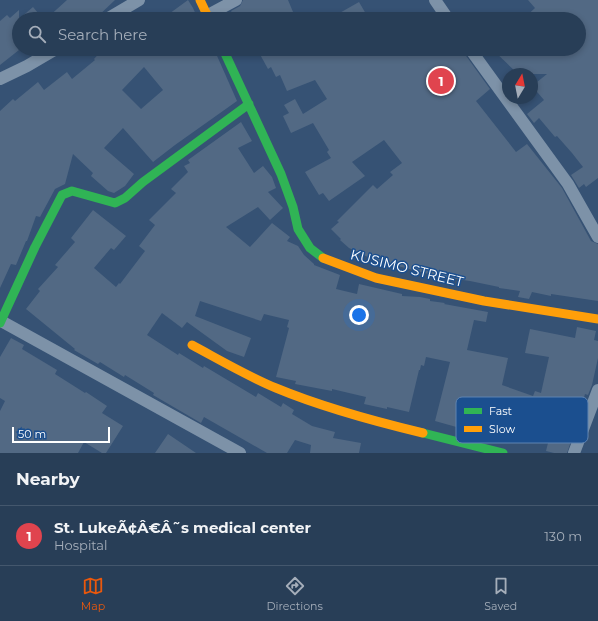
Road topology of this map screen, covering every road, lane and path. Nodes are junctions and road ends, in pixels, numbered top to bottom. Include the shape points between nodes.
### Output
1 (139, 0) edge
2 (200, 0) edge
3 (236, 0) edge
4 (435, 0) edge
5 (119, 12) edge
6 (206, 12) edge
7 (217, 12) edge
8 (443, 12) edge
9 (44, 56) edge
10 (226, 56) edge
11 (475, 56) edge
12 (0, 79) edge
13 (249, 104) junction
14 (598, 237) edge
15 (598, 319) edge
16 (0, 322) edge
17 (192, 345) dead end
18 (598, 390) edge
19 (588, 416) edge
20 (456, 441) edge
21 (462, 443) edge
22 (578, 443) edge
23 (240, 453) edge
24 (503, 453) edge
25 (574, 453) edge

1 - 5 street
2 - 6 street
3 - 7 street
4 - 8 street
9 - 12 street
10 - 13 street, KUSIMO STREET
11 - 14 street via 568,184
13 - 15 street, KUSIMO STREET via 286,187 298,229 310,248 325,260 376,278 484,301
13 - 16 street via 115,203 72,191 62,196
16 - 23 street
17 - 20 street via 278,389 361,418
18 - 19 street
21 - 24 street
22 - 25 street

